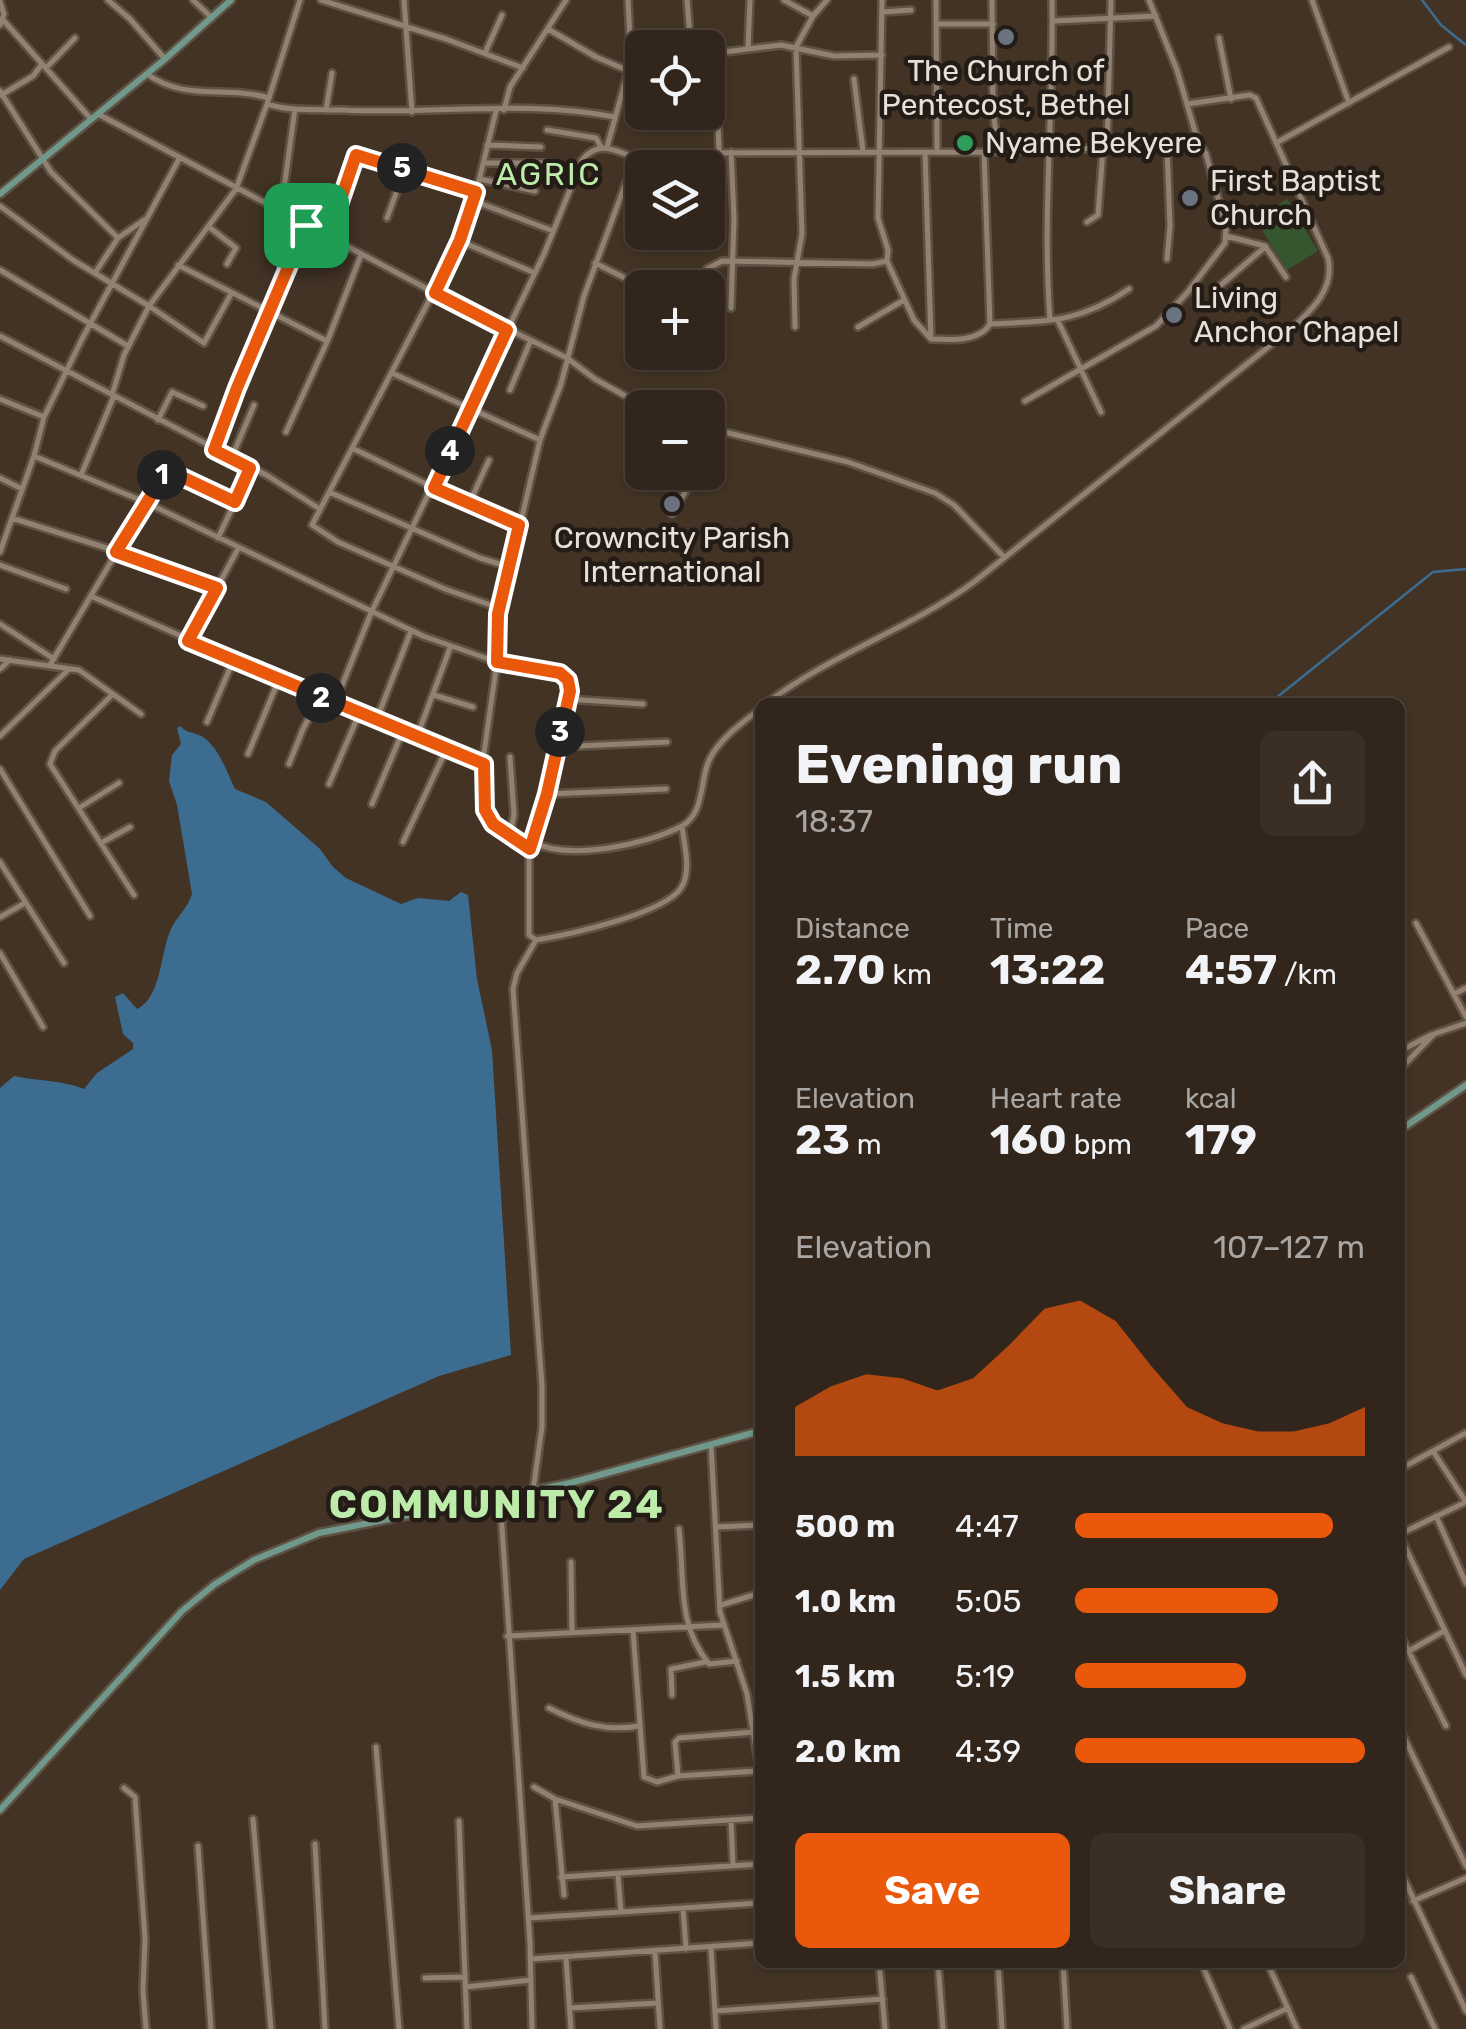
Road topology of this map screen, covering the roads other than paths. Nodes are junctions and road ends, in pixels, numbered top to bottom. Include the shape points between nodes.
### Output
1 (108, 0) edge
2 (193, 0) edge
3 (231, 0) edge
4 (300, 0) edge
5 (321, 0) edge
6 (404, 0) edge
7 (566, 0) edge
8 (628, 0) edge
9 (687, 0) edge
10 (750, 0) edge
11 (784, 0) edge
12 (827, 0) edge
13 (882, 0) edge
14 (936, 0) edge
15 (992, 0) edge
16 (1052, 0) edge
17 (1111, 0) edge
18 (1158, 0) edge
19 (1312, 0) edge
20 (2, 2) edge
21 (1150, 3) edge
22 (911, 10) dead end
23 (882, 12) junction
24 (502, 16) dead end
25 (813, 16) junction
26 (1156, 16) junction
27 (212, 18) junction
28 (1110, 19) junction
29 (1052, 20) junction
30 (2, 23) edge
31 (936, 24) junction
32 (993, 24) junction
33 (406, 28) junction
34 (548, 29) junction
35 (629, 30) edge
36 (690, 30) edge
37 (75, 38) dead end
38 (1219, 38) dead end
39 (1450, 46) dead end
40 (796, 47) junction
41 (748, 49) junction
42 (485, 52) junction
43 (725, 53) edge
44 (882, 55) junction
45 (165, 59) junction
46 (44, 66) junction
47 (523, 68) junction
48 (625, 70) edge
49 (332, 72) dead end
50 (147, 74) junction
51 (854, 79) dead end
52 (625, 82) edge
53 (1, 94) edge
54 (1230, 99) junction
55 (268, 101) junction
56 (1349, 103) junction
57 (1187, 104) junction
58 (295, 109) junction
59 (326, 110) junction
60 (500, 110) junction
61 (412, 112) junction
62 (95, 117) junction
63 (615, 117) junction
64 (547, 130) dead end
65 (1198, 142) junction
66 (1276, 143) junction
67 (488, 145) junction
68 (1167, 146) junction
69 (540, 147) dead end
70 (604, 147) junction
71 (1105, 149) junction
72 (864, 151) junction
73 (1050, 151) junction
74 (725, 152) edge
75 (731, 152) junction
76 (879, 152) junction
77 (925, 152) junction
78 (937, 152) junction
79 (984, 152) junction
80 (998, 152) junction
81 (799, 153) junction
82 (625, 154) edge
83 (43, 158) junction
84 (180, 159) junction
85 (482, 163) junction
86 (508, 163) junction
87 (553, 164) dead end
88 (405, 168) junction
89 (480, 178) junction
90 (506, 184) junction
91 (625, 184) edge
92 (236, 188) junction
93 (534, 190) dead end
94 (476, 192) junction
95 (0, 194) edge
96 (474, 201) junction
97 (0, 206) edge
98 (281, 212) junction
99 (387, 218) dead end
100 (145, 220) junction
101 (1087, 222) dead end
102 (306, 225) junction
103 (209, 228) junction
104 (554, 231) junction
105 (1226, 236) junction
106 (328, 237) junction
107 (118, 238) junction
108 (460, 240) junction
109 (1265, 246) junction
110 (361, 254) junction
111 (1166, 258) dead end
112 (733, 260) junction
113 (887, 261) junction
114 (797, 262) junction
115 (227, 264) dead end
116 (595, 264) junction
117 (178, 265) junction
118 (0, 270) edge
119 (708, 270) edge
120 (95, 273) junction
121 (535, 273) junction
122 (1286, 277) dead end
123 (625, 278) edge
124 (113, 283) junction
125 (1129, 289) dead end
126 (1214, 291) dead end
127 (435, 293) junction
128 (232, 294) junction
129 (904, 300) junction
130 (149, 306) junction
131 (731, 308) dead end
132 (269, 313) junction
133 (1054, 320) junction
134 (90, 324) junction
135 (990, 324) junction
136 (795, 327) dead end
137 (858, 327) dead end
138 (507, 330) junction
139 (0, 336) edge
140 (931, 338) junction
141 (327, 342) junction
142 (530, 342) junction
143 (128, 346) junction
144 (567, 358) junction
145 (68, 369) junction
146 (1081, 372) junction
147 (392, 373) junction
148 (510, 390) dead end
149 (625, 394) edge
150 (113, 395) junction
151 (0, 399) edge
152 (1025, 401) dead end
153 (254, 405) dead end
154 (202, 406) dead end
155 (469, 410) junction
156 (1102, 412) dead end
157 (44, 418) junction
158 (158, 420) junction
159 (286, 432) dead end
160 (725, 433) edge
161 (540, 440) junction
162 (352, 448) junction
163 (214, 450) junction
164 (34, 456) junction
165 (231, 458) junction
166 (489, 460) dead end
167 (250, 468) junction
168 (81, 476) junction
169 (0, 478) edge
170 (434, 488) junction
171 (22, 489) junction
172 (686, 490) edge
173 (329, 492) junction
174 (145, 502) junction
175 (235, 502) junction
176 (469, 504) junction
177 (320, 509) junction
178 (672, 514) dead end
179 (0, 519) edge
180 (11, 520) junction
181 (519, 525) junction
182 (412, 529) junction
183 (218, 538) junction
184 (239, 547) junction
185 (0, 552) edge
186 (116, 552) junction
187 (1004, 558) junction
188 (0, 565) edge
189 (394, 566) junction
190 (510, 567) junction
191 (217, 588) junction
192 (66, 589) dead end
193 (93, 597) junction
194 (500, 608) junction
195 (371, 613) junction
196 (0, 624) edge
197 (411, 631) junction
198 (188, 641) junction
199 (450, 647) junction
200 (0, 659) edge
201 (10, 660) junction
202 (234, 660) junction
203 (52, 662) junction
204 (497, 662) junction
205 (70, 668) junction
206 (0, 669) edge
207 (279, 679) junction
208 (434, 694) junction
209 (112, 696) junction
210 (320, 697) junction
211 (774, 698) edge
212 (567, 699) junction
213 (335, 703) junction
214 (643, 704) dead end
215 (473, 707) dead end
216 (755, 713) edge
217 (141, 714) dead end
218 (359, 714) junction
219 (376, 721) junction
220 (207, 722) dead end
221 (402, 733) junction
222 (0, 736) edge
223 (416, 739) junction
224 (667, 742) dead end
225 (556, 747) junction
226 (446, 750) junction
227 (248, 754) dead end
228 (510, 757) dead end
229 (289, 764) dead end
230 (484, 764) junction
231 (0, 768) edge
232 (119, 783) dead end
233 (330, 784) dead end
234 (666, 789) dead end
235 (547, 794) junction
236 (372, 804) dead end
237 (79, 808) junction
238 (682, 826) junction
239 (130, 827) dead end
240 (510, 836) junction
241 (403, 842) dead end
242 (101, 843) junction
243 (531, 846) junction
244 (0, 862) edge
245 (134, 895) dead end
246 (25, 903) junction
247 (90, 916) dead end
248 (0, 917) edge
249 (1416, 922) dead end
250 (536, 940) junction
251 (0, 953) edge
252 (64, 963) dead end
253 (1466, 988) edge
254 (1454, 994) junction
255 (1466, 1020) edge
256 (43, 1027) dead end
257 (1434, 1034) junction
258 (1405, 1048) edge
259 (1405, 1064) edge
260 (1466, 1085) edge
261 (1458, 1090) junction
262 (1466, 1100) edge
263 (1405, 1127) edge
264 (755, 1431) edge
265 (1466, 1432) edge
266 (711, 1444) junction
267 (1433, 1451) junction
268 (1405, 1464) edge
269 (533, 1491) junction
270 (500, 1495) junction
271 (1466, 1502) edge
272 (1436, 1516) junction
273 (755, 1525) edge
274 (716, 1527) junction
275 (678, 1529) dead end
276 (1405, 1532) edge
277 (1405, 1546) edge
278 (571, 1562) dead end
279 (1466, 1583) edge
280 (755, 1594) edge
281 (721, 1605) junction
282 (723, 1625) junction
283 (633, 1630) junction
284 (687, 1630) junction
285 (1444, 1632) junction
286 (572, 1633) junction
287 (507, 1636) junction
288 (1405, 1645) edge
289 (1408, 1652) junction
290 (1405, 1654) edge
291 (737, 1661) junction
292 (709, 1664) junction
293 (1466, 1675) edge
294 (672, 1695) dead end
295 (550, 1708) dead end
296 (639, 1726) junction
297 (1446, 1726) dead end
298 (754, 1732) junction
299 (1405, 1739) edge
300 (755, 1740) edge
301 (376, 1748) dead end
302 (755, 1772) edge
303 (678, 1776) junction
304 (534, 1787) dead end
305 (124, 1788) dead end
306 (555, 1799) junction
307 (0, 1810) edge
308 (755, 1818) edge
309 (253, 1819) dead end
310 (459, 1820) dead end
311 (731, 1820) junction
312 (314, 1844) dead end
313 (198, 1846) dead end
314 (755, 1864) edge
315 (733, 1865) junction
316 (1466, 1866) edge
317 (618, 1874) junction
318 (560, 1877) junction
319 (1466, 1878) edge
320 (1405, 1881) edge
321 (1409, 1890) junction
322 (1405, 1892) edge
323 (564, 1895) dead end
324 (1413, 1901) junction
325 (755, 1903) edge
326 (683, 1908) junction
327 (621, 1912) junction
328 (528, 1918) junction
329 (755, 1944) edge
330 (711, 1948) junction
331 (686, 1949) junction
332 (655, 1952) junction
333 (566, 1958) junction
334 (530, 1959) junction
335 (880, 1968) edge
336 (938, 1968) edge
337 (998, 1968) edge
338 (1063, 1968) edge
339 (1204, 1968) edge
340 (1270, 1968) edge
341 (464, 1977) junction
342 (1410, 1977) dead end
343 (425, 1978) dead end
344 (532, 1980) junction
345 (1466, 1983) edge
346 (465, 1987) junction
347 (1455, 1990) junction
348 (882, 2000) junction
349 (658, 2003) junction
350 (570, 2008) junction
351 (1288, 2008) junction
352 (715, 2011) junction
353 (1466, 2011) edge
354 (146, 2029) edge
355 (211, 2029) edge
356 (270, 2029) edge
357 (325, 2029) edge
358 (399, 2029) edge
359 (466, 2029) edge
360 (532, 2029) edge
361 (571, 2029) edge
362 (660, 2029) edge
363 (716, 2029) edge
364 (885, 2029) edge
365 (943, 2029) edge
366 (1002, 2029) edge
367 (1067, 2029) edge
368 (1230, 2029) edge
369 (1244, 2029) edge
370 (1297, 2029) edge
371 (1435, 2029) edge

1 - 45 street
2 - 27 street
3 - 27 street
4 - 55 street
5 - 33 street
6 - 33 street
7 - 34 street
8 - 35 street
9 - 36 street
10 - 41 street
11 - 25 street
12 - 25 street
13 - 23 street
14 - 31 street
15 - 32 street
16 - 29 street
17 - 28 street
18 - 21 street
19 - 56 street
20 - 30 street
21 - 26 street
22 - 23 street
23 - 44 street
24 - 42 street
25 - 40 street
26 - 28 street
26 - 57 street
27 - 45 street
28 - 29 street
28 - 71 street
29 - 73 street
30 - 46 street
31 - 32 street
31 - 78 street
32 - 80 street
33 - 42 street
33 - 61 street
34 - 47 street
34 - 48 street
37 - 46 street
38 - 54 street
39 - 56 street
40 - 41 street
40 - 44 street via 834,56
40 - 81 street
41 - 43 street
42 - 47 street
44 - 76 street
45 - 50 street
46 - 53 street
46 - 62 street
47 - 60 street
49 - 59 street
50 - 55 street via 178,91 222,90
50 - 62 street
51 - 72 street
52 - 63 street
53 - 83 street
54 - 57 street
54 - 66 street via 1254,95
55 - 58 street
55 - 92 street
56 - 66 street
57 - 65 street
58 - 59 street
58 - 98 street
59 - 61 street
60 - 61 street
60 - 63 street
60 - 67 street
62 - 83 street
62 - 84 street
63 - 70 street
64 - 70 street via 596,138
65 - 68 street
65 - 105 street
66 - 187 street via 1330,264 1318,302
67 - 69 street
67 - 85 street
68 - 71 street
68 - 111 street
70 - 82 street
70 - 104 street via 582,160
71 - 73 street
71 - 101 street via 1098,215
72 - 76 street
72 - 81 street
73 - 80 street
73 - 133 street via 1046,199
74 - 75 street
75 - 81 street
75 - 112 street
76 - 77 street
76 - 113 street via 878,218
77 - 78 street
77 - 140 street
78 - 79 street
79 - 80 street
79 - 135 street
81 - 114 street
83 - 95 street
83 - 107 street
84 - 92 street
84 - 100 street
85 - 86 street
85 - 89 street
86 - 87 street
86 - 90 street
88 - 94 street
88 - 99 street
88 - 106 street via 353,156
89 - 90 street
89 - 94 street
90 - 93 street
91 - 116 street
92 - 98 street
92 - 103 street
94 - 96 street
96 - 104 street
96 - 108 street
97 - 120 street
98 - 102 street
100 - 107 street
100 - 124 street
102 - 106 street
102 - 132 street
103 - 115 street via 236,248
103 - 117 street
104 - 121 street
105 - 109 street
105 - 146 street via 1221,252 1156,326
106 - 110 street
107 - 120 street
108 - 121 street
108 - 127 street
109 - 122 street
109 - 126 street
110 - 127 street
110 - 141 street
112 - 114 street
112 - 119 street
112 - 131 street
113 - 114 street
113 - 129 street
114 - 136 street
116 - 123 street
116 - 144 street
117 - 128 street
117 - 130 street
118 - 134 street
120 - 124 street
121 - 138 street
124 - 130 street
124 - 134 street
125 - 133 street via 1089,313
127 - 138 street
127 - 147 street
128 - 130 street via 204,342
128 - 132 street
129 - 137 street
129 - 140 street
130 - 143 street
132 - 141 street
132 - 163 street
133 - 135 street
133 - 146 street
134 - 143 street
134 - 145 street
135 - 140 street via 980,335
138 - 142 street
138 - 155 street
139 - 145 street
141 - 159 street
142 - 144 street
142 - 148 street
143 - 150 street
144 - 149 street
144 - 161 street
145 - 150 street
145 - 157 street
146 - 152 street
146 - 156 street
147 - 155 street
147 - 162 street
150 - 158 street
150 - 168 street
151 - 157 street
153 - 165 street
154 - 158 street via 172,392
155 - 161 street
155 - 170 street
157 - 164 street
158 - 163 street
160 - 187 street via 848,462 935,493 954,504
161 - 181 street
162 - 170 street
162 - 173 street
163 - 165 street
164 - 168 street
164 - 171 street
165 - 167 street
166 - 176 street
167 - 175 street
167 - 177 street
168 - 174 street
169 - 171 street
170 - 176 street
170 - 182 street
171 - 180 street
172 - 178 street
173 - 177 street
173 - 182 street
174 - 175 street via 170,470
174 - 183 street
174 - 186 street
175 - 183 street
176 - 181 street
177 - 189 street via 313,528
179 - 180 street
180 - 185 street
180 - 186 street
181 - 190 street
182 - 189 street
182 - 190 street
183 - 184 street
184 - 191 street
184 - 195 street
186 - 191 street
186 - 193 street
187 - 211 street via 946,601
188 - 192 street
189 - 194 street
189 - 195 street
190 - 194 street
191 - 198 street
193 - 198 street
193 - 203 street
194 - 204 street
195 - 197 street
195 - 213 street
196 - 203 street
197 - 199 street
197 - 219 street
198 - 202 street
199 - 204 street
199 - 208 street
200 - 201 street
201 - 203 street
201 - 206 street
202 - 207 street
202 - 220 street
203 - 205 street
204 - 212 street via 566,676
204 - 230 street
205 - 209 street via 92,676
205 - 222 street
207 - 210 street
207 - 227 street
208 - 215 street
208 - 223 street
209 - 217 street
209 - 237 street via 50,760
210 - 213 street
210 - 229 street
212 - 214 street
212 - 225 street
213 - 218 street
216 - 238 street via 712,755 696,813
218 - 219 street
218 - 233 street
219 - 221 street
221 - 223 street
221 - 236 street
223 - 226 street
224 - 225 street
225 - 235 street
226 - 230 street
226 - 241 street
228 - 240 street
230 - 240 street via 485,810
231 - 247 street
232 - 237 street
234 - 235 street
235 - 243 street
237 - 242 street
238 - 243 street via 599,850
238 - 250 street via 684,879 673,896
239 - 242 street
240 - 243 street
242 - 245 street
243 - 250 street via 528,929
244 - 246 street
246 - 248 street
246 - 252 street
249 - 254 street
250 - 269 street via 513,989 542,1386
251 - 256 street
253 - 254 street
254 - 255 street
255 - 257 street
257 - 258 street
257 - 259 street
260 - 261 street
261 - 262 street
261 - 263 street
264 - 266 street
265 - 267 street
266 - 269 street
266 - 274 street
267 - 268 street
267 - 271 street
269 - 270 street
270 - 287 street
270 - 307 street via 319,1533 215,1584 158,1635
271 - 272 street
272 - 276 street
272 - 279 street
273 - 274 street
274 - 281 street
275 - 284 street
277 - 285 street
278 - 286 street
280 - 281 street
281 - 282 street
282 - 284 street
282 - 291 street
283 - 284 street
283 - 286 street
283 - 296 street
284 - 292 street
285 - 289 street
285 - 293 street
286 - 287 street
287 - 328 street
288 - 289 street
289 - 290 street
289 - 297 street
291 - 292 street
291 - 298 street
292 - 294 street via 671,1668
295 - 296 street via 579,1723
296 - 303 street via 644,1777 657,1782
298 - 300 street
298 - 303 street via 679,1738
299 - 316 street
301 - 358 street
302 - 303 street
304 - 306 street
305 - 354 street via 135,1797
306 - 311 street via 637,1826
306 - 318 street
308 - 311 street
309 - 356 street
310 - 341 street
311 - 315 street
312 - 357 street
313 - 355 street
314 - 315 street
315 - 317 street
317 - 318 street
317 - 327 street
318 - 323 street
319 - 324 street
320 - 321 street
321 - 322 street
321 - 324 street
324 - 347 street
325 - 326 street
326 - 327 street
326 - 331 street
327 - 328 street
328 - 334 street
329 - 330 street
330 - 331 street
330 - 352 street
331 - 332 street
332 - 333 street
332 - 349 street
333 - 334 street
333 - 350 street
334 - 344 street
335 - 348 street
336 - 365 street
337 - 366 street
338 - 367 street
339 - 368 street
340 - 351 street
341 - 343 street
341 - 346 street
342 - 371 street
344 - 346 street
344 - 360 street
345 - 347 street
346 - 359 street
347 - 353 street
348 - 352 street
348 - 364 street
349 - 350 street
349 - 362 street
350 - 361 street
351 - 369 street
351 - 370 street
352 - 363 street

